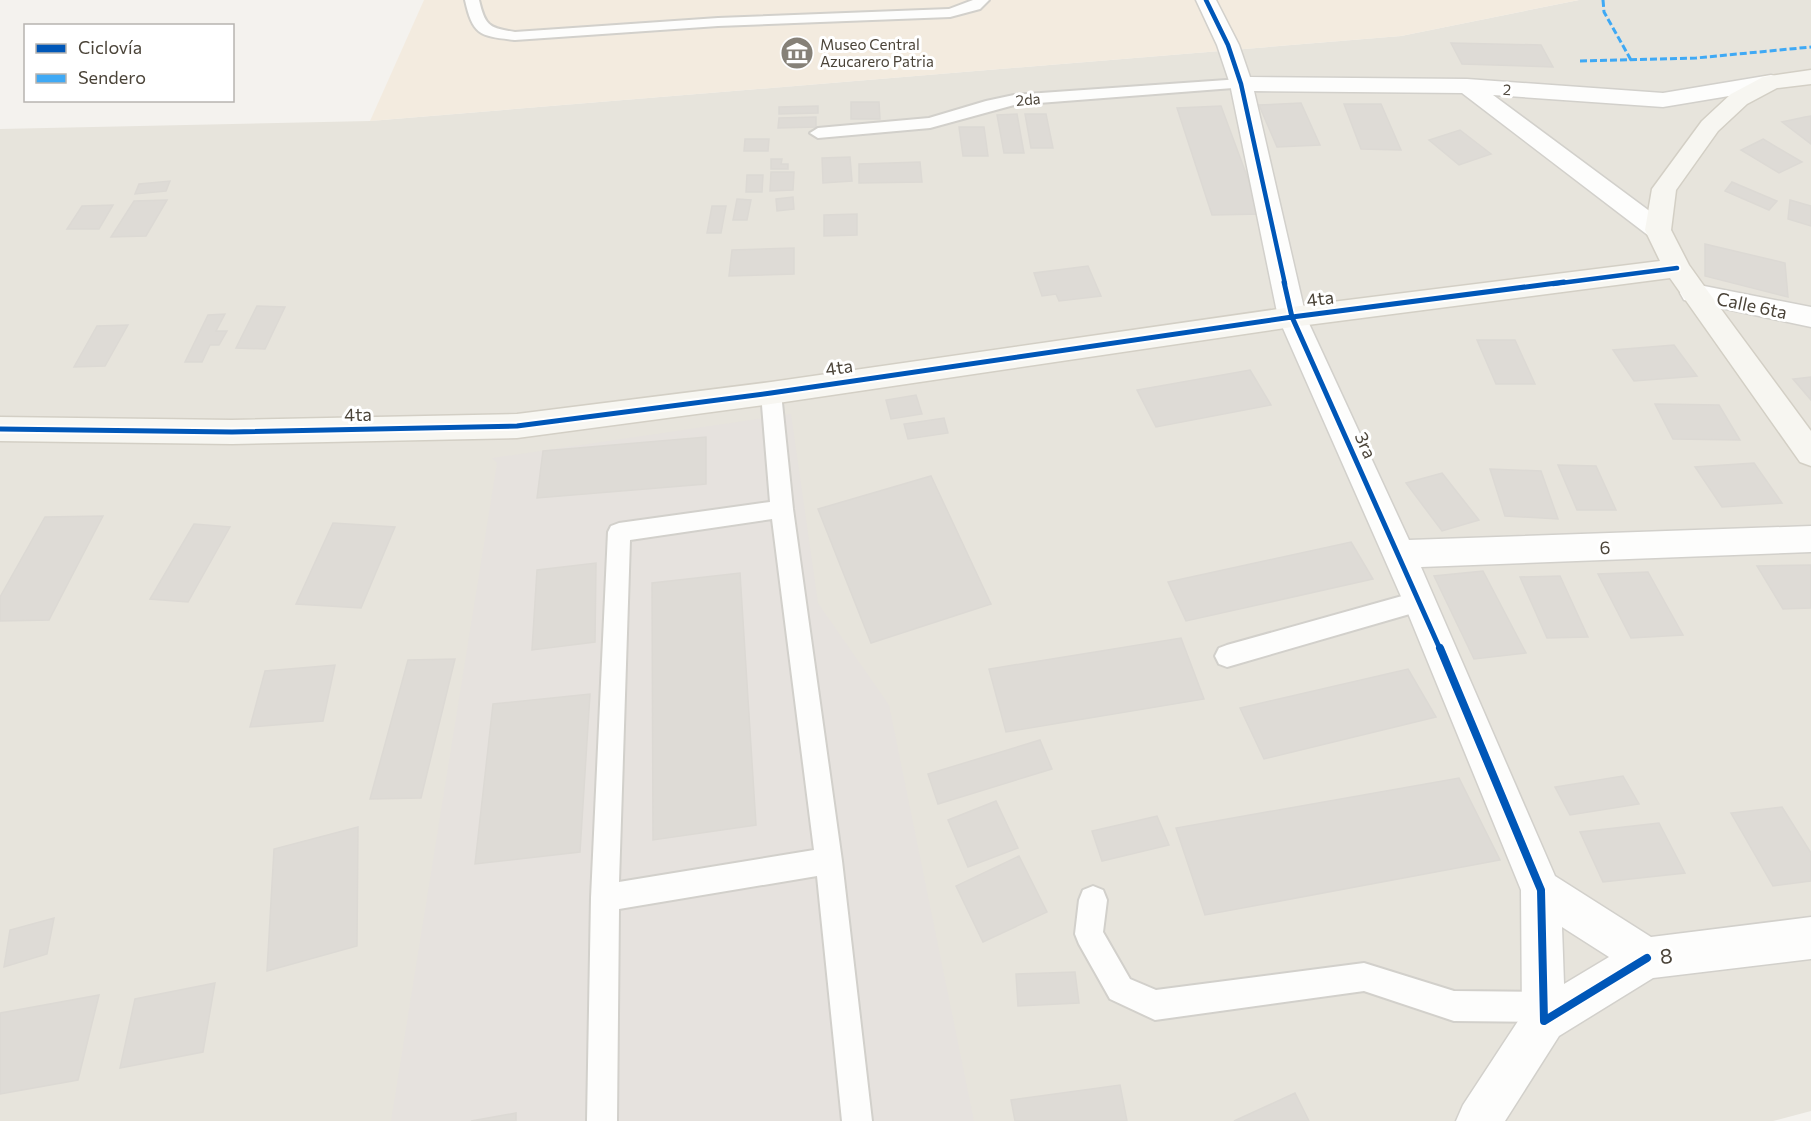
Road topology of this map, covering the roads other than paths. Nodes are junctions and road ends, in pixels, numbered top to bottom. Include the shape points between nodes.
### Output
1 (472, 0) edge
2 (982, 0) edge
3 (1206, 0) edge
4 (1811, 78) edge
5 (1772, 82) junction
6 (1241, 84) junction
7 (1467, 86) junction
8 (818, 133) dead end
9 (1658, 230) junction
10 (1677, 268) junction
11 (1694, 293) junction
12 (1292, 317) junction
13 (1811, 317) edge
14 (771, 393) junction
15 (0, 429) edge
16 (1811, 454) edge
17 (782, 509) junction
18 (1811, 538) edge
19 (1399, 554) junction
20 (1420, 601) junction
21 (1227, 656) dead end
22 (829, 861) junction
23 (1541, 890) junction
24 (605, 898) junction
25 (1093, 900) dead end
26 (1811, 938) edge
27 (1647, 958) junction
28 (1544, 1014) junction
29 (602, 1121) edge
30 (857, 1121) edge
31 (1479, 1121) edge

1 - 2 lane via 477,22 491,33 515,36 718,22 950,13
3 - 6 street, 3ra
4 - 5 street
5 - 7 street, 2 via 1663,100
5 - 9 street via 1739,99 1710,126 1664,189
6 - 7 street, 2
6 - 8 lane, 2da via 1014,100 930,123
6 - 12 street, 3ra
7 - 9 street
9 - 10 street
10 - 11 street
10 - 12 street, 4ta
11 - 13 street, Calle 6ta
11 - 16 street
12 - 14 street, 4ta
12 - 19 street, 3ra
14 - 15 street, 4ta via 517,426 232,432
14 - 17 lane
17 - 22 lane
17 - 24 lane via 619,532
18 - 19 street, 6
19 - 20 street, 3ra
20 - 21 lane
20 - 23 street, 3ra
22 - 24 lane
22 - 30 lane
23 - 27 street, 8
23 - 28 street
24 - 29 lane
25 - 28 lane via 1089,934 1120,989 1155,1005 1364,977 1454,1006
26 - 27 street, 8
27 - 28 street
28 - 31 street

